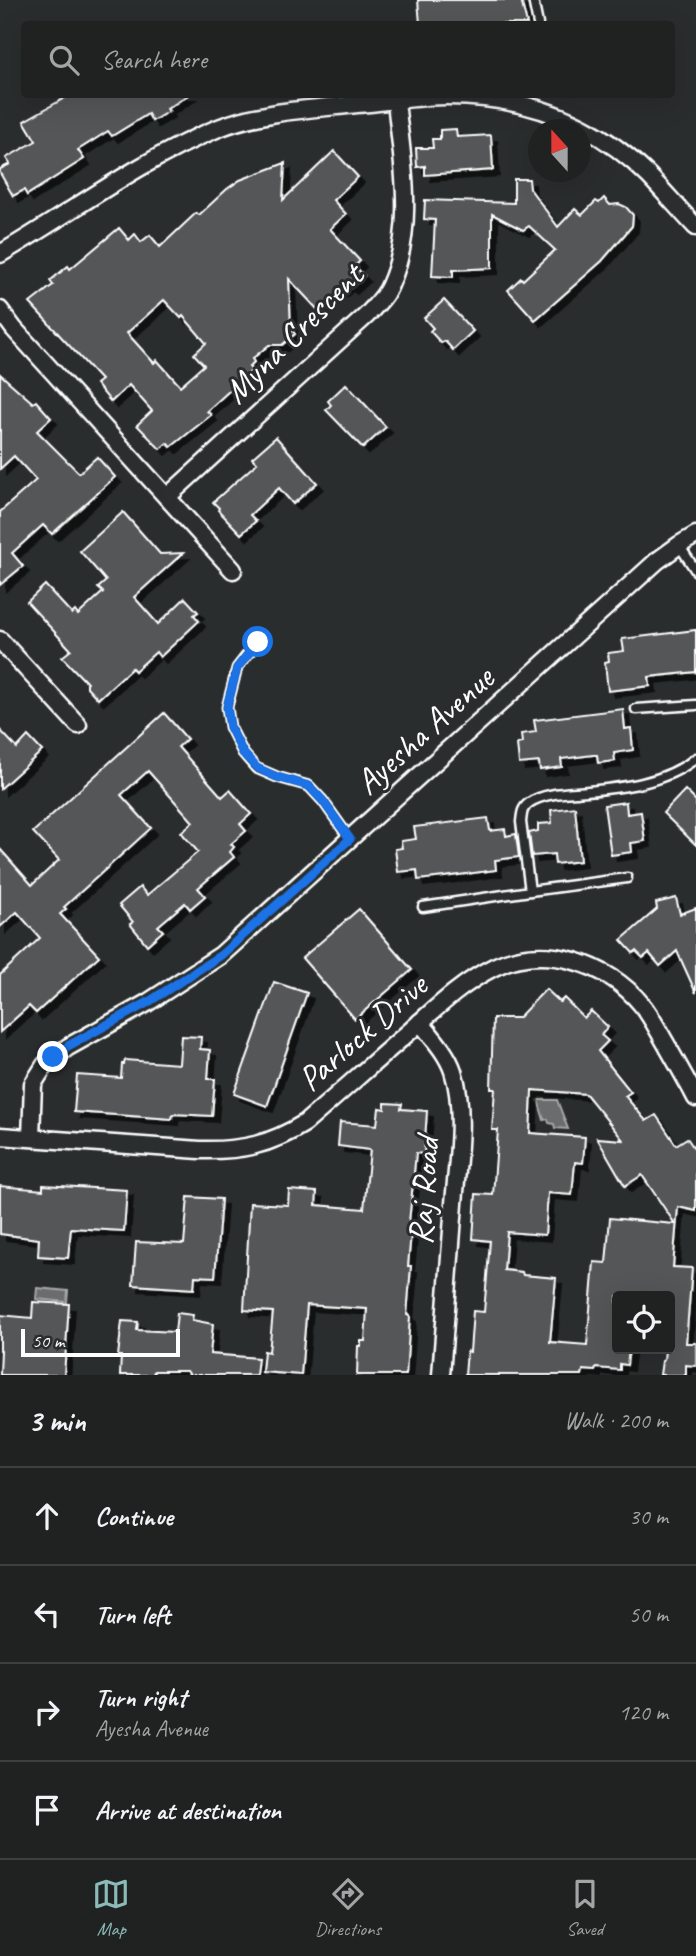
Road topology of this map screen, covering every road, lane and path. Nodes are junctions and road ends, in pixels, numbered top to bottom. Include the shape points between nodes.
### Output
1 (533, 0) edge
2 (537, 21) edge
3 (425, 98) edge
4 (491, 98) edge
5 (514, 99) edge
6 (396, 101) junction
7 (696, 227) edge
8 (0, 254) edge
9 (0, 310) edge
10 (167, 497) junction
11 (696, 535) edge
12 (679, 545) junction
13 (233, 569) dead end
14 (696, 571) edge
15 (258, 642) dead end
16 (3, 649) edge
17 (696, 705) edge
18 (636, 709) dead end
19 (78, 725) dead end
20 (696, 758) edge
21 (350, 839) junction
22 (627, 877) dead end
23 (530, 891) junction
24 (423, 907) dead end
25 (420, 1023) junction
26 (696, 1098) edge
27 (0, 1136) edge
28 (31, 1137) junction
29 (441, 1375) edge

1 - 2 lane
3 - 6 street
4 - 5 street
5 - 7 street via 586,128 647,174
6 - 8 street via 292,111 219,128 186,142
6 - 10 street, Myna Crescent via 405,225 390,287 368,315
9 - 10 street
10 - 13 street
11 - 12 street, Ayesha Avenue
12 - 14 lane
12 - 21 street, Ayesha Avenue
15 - 21 lane via 237,668 227,707 230,727 257,768 309,786
16 - 19 street
17 - 18 lane
20 - 23 lane via 647,782 554,794 526,805 521,822
21 - 28 street, Ayesha Avenue via 221,955 68,1046 45,1065 33,1084
22 - 23 lane
23 - 24 lane
25 - 26 street, Parlock Drive via 458,991 512,960 531,957 588,965 643,1006
25 - 28 street, Parlock Drive via 305,1123 257,1146 200,1150
25 - 29 street, Raj Road via 452,1069 459,1118
27 - 28 street, Parlock Drive

